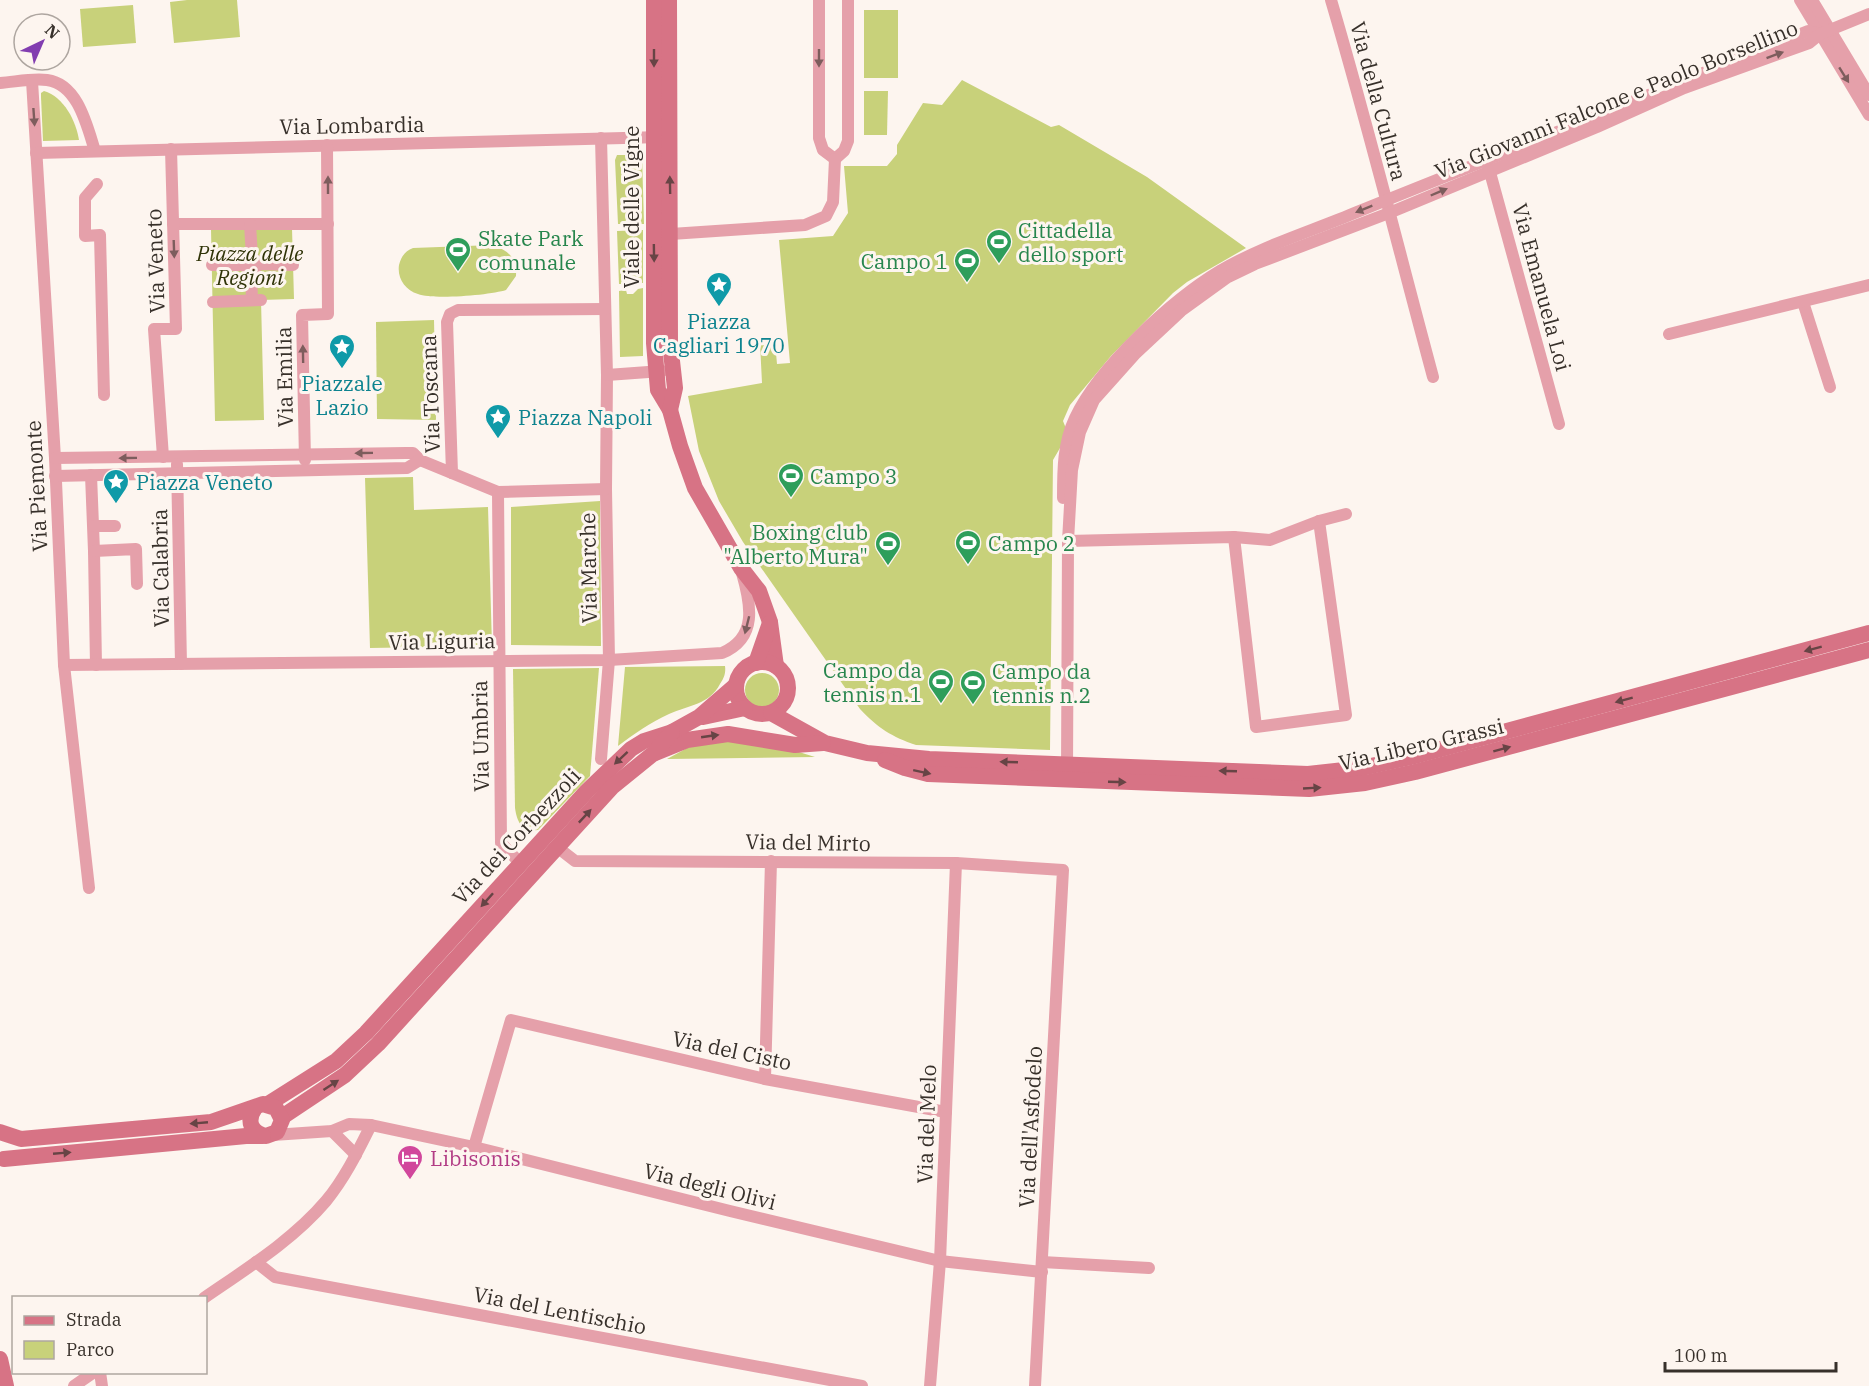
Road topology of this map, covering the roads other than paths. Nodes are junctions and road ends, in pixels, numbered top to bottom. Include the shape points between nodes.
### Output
1 (654, 0) edge
2 (669, 0) edge
3 (819, 0) edge
4 (848, 0) edge
5 (1331, 0) edge
6 (1800, 0) edge
7 (1812, 0) edge
8 (1869, 14) edge
9 (1825, 33) junction
10 (32, 81) junction
11 (0, 83) edge
12 (1869, 94) edge
13 (1869, 115) edge
14 (661, 137) junction
15 (600, 138) junction
16 (327, 145) junction
17 (171, 149) junction
18 (95, 151) junction
19 (36, 153) junction
20 (835, 159) junction
21 (1489, 166) junction
22 (97, 184) dead end
23 (1386, 200) junction
24 (1389, 213) junction
25 (173, 224) junction
26 (250, 224) junction
27 (328, 224) junction
28 (670, 234) junction
29 (252, 264) junction
30 (212, 265) dead end
31 (293, 265) dead end
32 (1869, 285) edge
33 (213, 302) dead end
34 (1803, 302) junction
35 (605, 309) junction
36 (1173, 312) junction
37 (1669, 334) dead end
38 (665, 371) junction
39 (607, 375) junction
40 (1433, 377) dead end
41 (1830, 387) dead end
42 (104, 395) dead end
43 (1559, 424) dead end
44 (305, 454) junction
45 (163, 457) junction
46 (177, 457) junction
47 (55, 458) junction
48 (420, 460) junction
49 (305, 471) junction
50 (177, 472) junction
51 (452, 473) junction
52 (91, 475) junction
53 (55, 476) junction
54 (1067, 488) junction
55 (606, 489) junction
56 (498, 492) junction
57 (1346, 514) dead end
58 (1319, 521) junction
59 (94, 526) junction
60 (115, 526) dead end
61 (1234, 537) junction
62 (1068, 541) junction
63 (94, 551) junction
64 (741, 568) junction
65 (137, 584) dead end
66 (1065, 593) junction
67 (770, 622) junction
68 (1869, 633) edge
69 (1869, 650) edge
70 (498, 660) junction
71 (609, 660) junction
72 (756, 663) junction
73 (96, 664) junction
74 (181, 664) junction
75 (64, 665) junction
76 (776, 666) junction
77 (736, 685) junction
78 (785, 701) junction
79 (745, 708) junction
80 (771, 713) junction
81 (699, 717) junction
82 (796, 729) junction
83 (672, 732) junction
84 (825, 743) junction
85 (654, 753) junction
86 (601, 759) dead end
87 (1063, 772) junction
88 (557, 847) junction
89 (771, 861) junction
90 (520, 863) junction
91 (956, 863) junction
92 (1063, 870) joint
93 (89, 888) dead end
94 (412, 994) junction
95 (765, 1079) junction
96 (261, 1106) junction
97 (946, 1112) junction
98 (371, 1125) junction
99 (275, 1128) junction
100 (332, 1131) junction
101 (0, 1132) edge
102 (0, 1137) edge
103 (474, 1147) junction
104 (356, 1155) junction
105 (2, 1165) edge
106 (940, 1261) junction
107 (256, 1262) junction
108 (1042, 1267) junction
109 (1149, 1268) dead end
110 (207, 1296) edge
111 (0, 1359) edge
112 (91, 1374) edge
113 (826, 1382) edge
114 (6, 1386) edge
115 (74, 1386) edge
116 (862, 1386) edge
117 (930, 1386) edge
118 (1035, 1386) edge

1 -> 14 main road, Viale delle Vigne
2 - 14 main road, Viale delle Vigne
3 -> 20 street via 819,138 823,150
4 - 20 street via 848,141
5 - 23 street, Via della Cultura
6 - 9 street
7 - 9 street
8 - 9 street, Via Giovanni Falcone e Paolo Borsellino
9 - 12 street
9 -> 13 street
9 - 21 street, Via Giovanni Falcone e Paolo Borsellino via 1808,30 1787,38
10 - 11 street
10 - 18 street via 48,80 71,95 84,116
10 -> 19 street, Via Piemonte
14 - 15 street, Via Lombardia
28 -> 14 main road, Viale delle Vigne
14 -> 38 main road, Viale delle Vigne via 654,343
15 - 16 street, Via Lombardia
15 - 35 street, Via Marche
16 - 17 street, Via Lombardia
27 -> 16 street, Via Emilia
17 - 18 street, Via Lombardia
17 - 25 street, Via Veneto
18 - 19 street, Via Lombardia
19 - 47 street, Via Piemonte
20 - 28 street via 832,202 826,216 805,225
21 - 23 street, Via Giovanni Falcone e Paolo Borsellino
24 -> 21 street, Via Giovanni Falcone e Paolo Borsellino
21 - 43 street, Via Emanuela Loi
22 - 42 street via 85,198 90,204 85,236 100,235
23 - 24 street, Via della Cultura
23 -> 36 street, Via Giovanni Falcone e Paolo Borsellino via 1219,271
24 - 36 street, Via Giovanni Falcone e Paolo Borsellino via 1255,264
24 - 40 street, Via della Cultura
25 - 26 street
25 -> 45 street, Via Veneto via 176,329 154,328
26 - 27 street
26 - 29 street
44 -> 27 street, Via Emilia via 302,315 328,314
28 - 38 main road, Viale delle Vigne via 670,343
29 - 30 street
29 - 31 street
29 - 33 street via 257,300
32 - 34 street
34 - 37 street
34 - 41 street
35 - 39 street, Via Marche
35 - 51 street, Via Toscana via 459,310 450,314 447,322
36 - 54 street, Via Giovanni Falcone e Paolo Borsellino via 1095,400 1080,432
38 - 39 street
38 - 64 main road, Viale delle Vigne via 675,388 670,410 695,488
39 - 55 street, Via Marche
44 - 46 street
48 -> 44 street via 413,453
44 - 49 street
45 - 46 street
45 -> 47 street
46 - 50 street, Via Calabria
47 - 53 street, Via Piemonte
48 - 49 street via 407,468
48 - 51 street
49 - 50 street
50 - 52 street
50 - 74 street, Via Calabria
51 - 56 street
52 - 53 street
52 - 59 street
53 - 75 street, Via Piemonte
54 - 62 street, Via Giovanni Falcone e Paolo Borsellino
54 - 66 street, Via Giovanni Falcone e Paolo Borsellino
55 - 56 street
55 - 71 street, Via Marche
56 - 70 street, Via Umbria
57 - 58 street
58 - 61 street via 1270,540
58 - 61 street via 1346,715 1256,727
59 - 60 street
59 - 63 street
61 - 62 street
62 - 66 street, Via Giovanni Falcone e Paolo Borsellino
63 - 65 street via 136,549
63 - 73 street
64 - 67 main road, Viale delle Vigne via 759,591
64 -> 71 street, Via Liguria via 750,617 744,635 733,648 722,653
66 - 87 street, Via Giovanni Falcone e Paolo Borsellino
67 - 72 main road
67 - 76 main road, Viale delle Vigne
68 -> 87 main road, Via Libero Grassi via 1362,768 1308,774
87 -> 69 main road, Via Libero Grassi via 1309,789 1365,783
70 - 71 street, Via Liguria
70 - 74 street, Via Liguria
70 - 90 street, Via Umbria via 501,843
71 - 86 street, Via Marche
72 - 76 main road
72 - 77 main road via 741,674
73 - 74 street, Via Liguria
73 - 75 street, Via Liguria
75 - 93 street, Via Piemonte
76 - 78 main road via 787,680
77 - 79 main road
77 - 81 main road, Via dei Corbezzoli
78 - 80 main road
78 - 82 main road
79 - 80 main road via 757,714
79 - 81 main road, Via dei Corbezzoli
80 - 82 main road
81 - 83 main road, Via dei Corbezzoli
82 - 84 main road
83 - 85 main road, Via dei Corbezzoli
83 -> 90 main road, Via dei Corbezzoli via 631,749
85 -> 84 main road via 687,741 728,735 795,745
84 - 87 main road, Via Libero Grassi via 928,774
88 -> 85 main road, Via dei Corbezzoli via 612,787
88 - 89 street, Via del Mirto via 575,861
88 - 94 main road, Via dei Corbezzoli
89 - 91 street, Via del Mirto
89 - 95 street
90 -> 94 main road, Via dei Corbezzoli
91 - 92 street, Via del Mirto
91 - 97 street, Via del Melo
92 - 108 street, Via dell'Asfodelo
94 - 96 main road via 336,1061
99 -> 94 main road via 345,1075 378,1044
95 - 97 street, Via del Cisto
95 - 103 street, Via del Cisto via 511,1020
96 - 99 main road via 276,1108
96 - 99 main road via 250,1117 251,1127 258,1134
96 -> 101 main road via 211,1122 21,1139
97 - 106 street, Via del Melo
98 - 100 street via 349,1124
98 - 103 street, Via degli Olivi
98 - 104 street
99 - 100 street via 302,1133
105 -> 99 main road via 246,1136
100 - 104 street
102 - 105 main road via 4,1150
103 - 106 street, Via degli Olivi
104 - 107 street via 342,1180 311,1217
106 - 108 street, Via degli Olivi
106 - 117 street, Via del Melo
107 - 110 street
107 - 113 street, Via del Lentischio via 275,1277
108 - 109 street, Via degli Olivi
108 - 118 street, Via dell'Asfodelo
111 - 114 main road
112 - 115 street
113 - 116 street, Via del Lentischio

